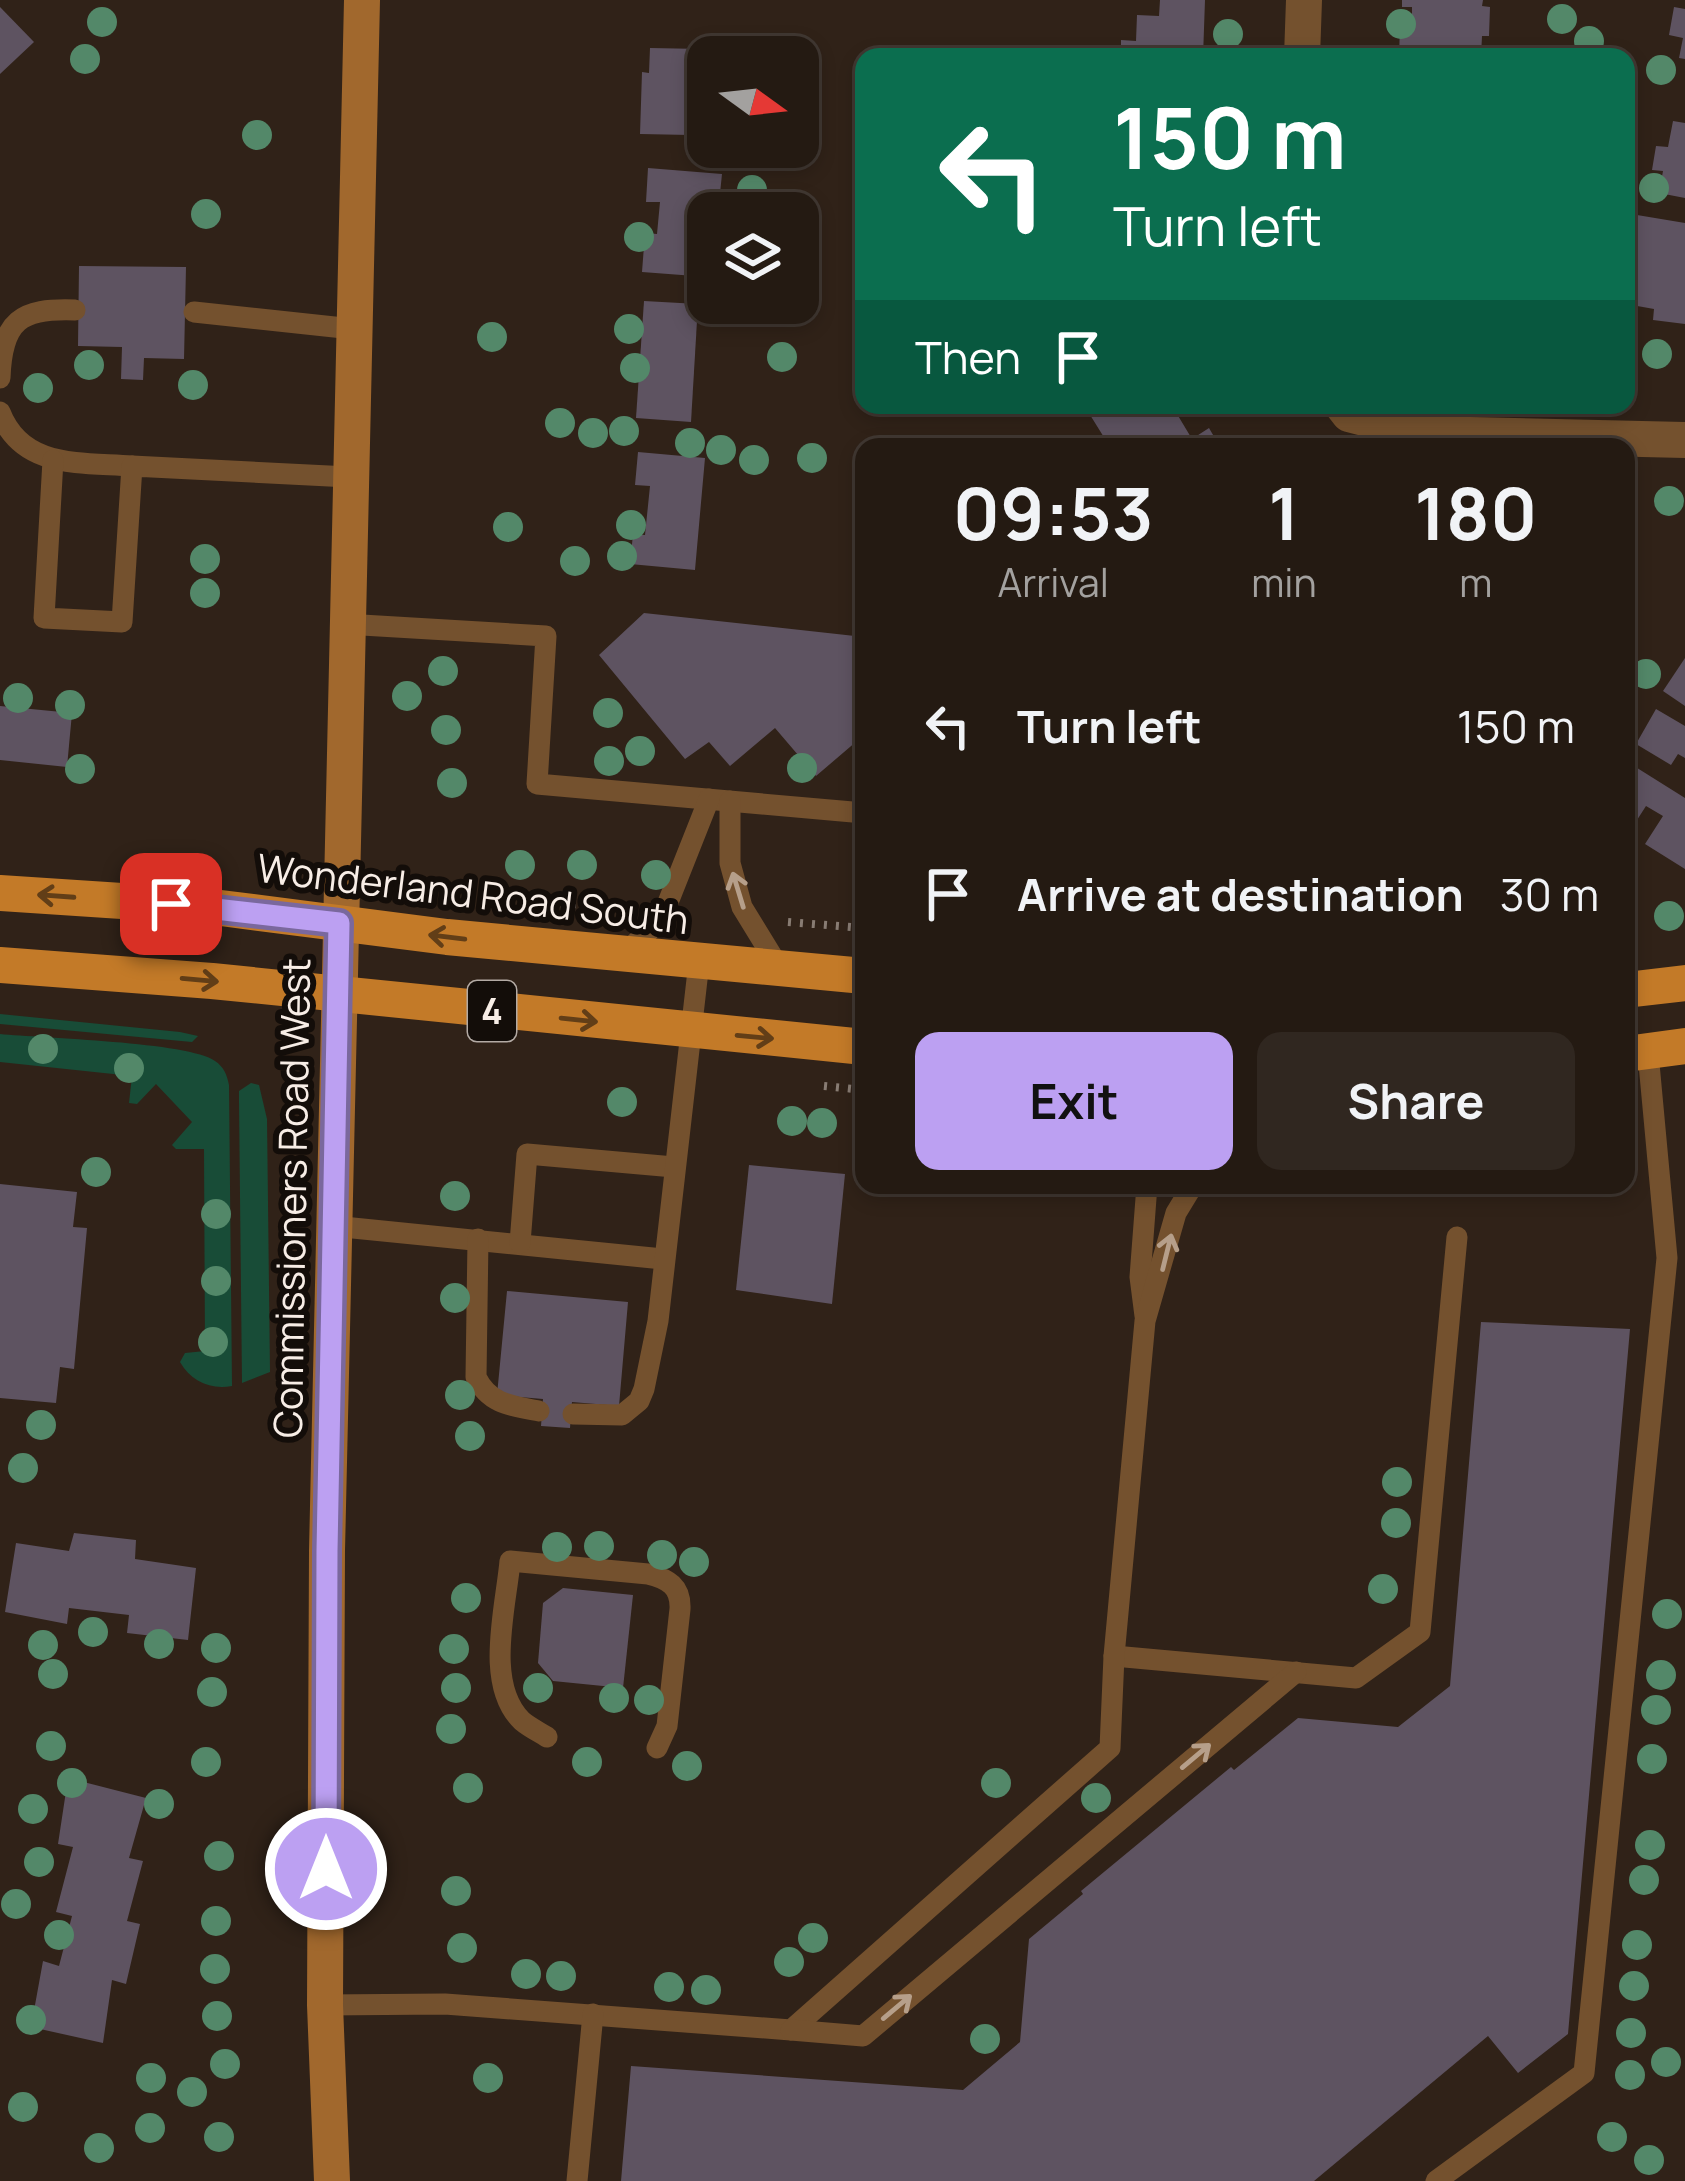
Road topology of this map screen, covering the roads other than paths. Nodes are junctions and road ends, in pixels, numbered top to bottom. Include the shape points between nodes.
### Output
1 (362, 0) edge
2 (1304, 0) edge
3 (1302, 48) edge
4 (75, 310) dead end
5 (194, 312) dead end
6 (353, 329) junction
7 (0, 378) edge
8 (0, 412) edge
9 (1349, 414) edge
10 (1599, 438) edge
11 (1635, 439) edge
12 (1685, 440) edge
13 (53, 460) junction
14 (132, 466) junction
15 (349, 477) junction
16 (345, 624) junction
17 (720, 800) junction
18 (855, 812) edge
19 (0, 893) edge
20 (339, 923) junction
21 (622, 955) junction
22 (699, 962) junction
23 (0, 965) edge
24 (780, 969) junction
25 (855, 975) edge
26 (1685, 983) edge
27 (1635, 989) edge
28 (337, 994) junction
29 (691, 1031) junction
30 (855, 1046) edge
31 (1685, 1046) edge
32 (1637, 1053) edge
33 (674, 1168) junction
34 (1146, 1194) edge
35 (1188, 1194) edge
36 (333, 1226) junction
37 (1457, 1238) dead end
38 (478, 1239) junction
39 (520, 1244) junction
40 (664, 1259) junction
41 (1145, 1321) junction
42 (539, 1411) dead end
43 (574, 1414) dead end
44 (1114, 1656) junction
45 (1295, 1672) junction
46 (547, 1737) dead end
47 (657, 1748) dead end
48 (325, 2005) junction
49 (593, 2014) junction
50 (791, 2030) junction
51 (332, 2181) edge
52 (577, 2181) edge
53 (1436, 2181) edge

1 - 6 main road, Commissioners Road West
2 - 3 street
4 - 7 lane via 21,315
5 - 6 lane
6 - 15 main road, Commissioners Road West
8 - 13 lane via 21,447
9 - 10 street via 1426,434
11 - 12 street
13 - 14 lane
13 - 14 lane via 44,618 122,622
14 - 15 lane
15 - 16 main road, Commissioners Road West
16 - 17 lane via 546,636 537,784
16 - 20 main road, Commissioners Road West
17 - 18 lane
17 - 21 lane via 654,926
24 -> 17 lane via 742,907
20 -> 19 main road, Wonderland Road South / 4
21 -> 20 main road, Wonderland Road South / 4
20 - 28 main road, Commissioners Road West
21 - 22 main road, Wonderland Road South / 4
22 - 24 main road, Wonderland Road South / 4
22 - 29 lane
23 -> 28 main road, 4
24 - 25 main road, Wonderland Road South / 4
26 - 27 main road
28 -> 29 main road, 4
28 - 36 main road, Commissioners Road West
29 -> 30 main road, 4
29 - 33 lane
31 - 32 main road
32 - 53 lane via 1667,1258 1584,2072
33 - 39 lane via 527,1154
33 - 40 lane
34 - 41 lane
41 -> 35 lane
36 - 38 lane
36 - 48 main road, Commissioners Road West
37 - 45 lane via 1420,1632 1356,1678
38 - 39 lane
38 - 42 lane via 476,1377 494,1400
39 - 40 lane
40 - 43 lane via 639,1401 622,1415
41 - 44 lane
44 - 45 lane
44 - 50 lane via 1110,1748
50 -> 45 lane via 863,2036
46 - 47 lane via 522,1722 500,1673 510,1561 670,1581 680,1598 667,1726
48 - 49 lane
48 - 51 main road, Commissioners Road West
49 - 50 lane
49 - 52 lane

